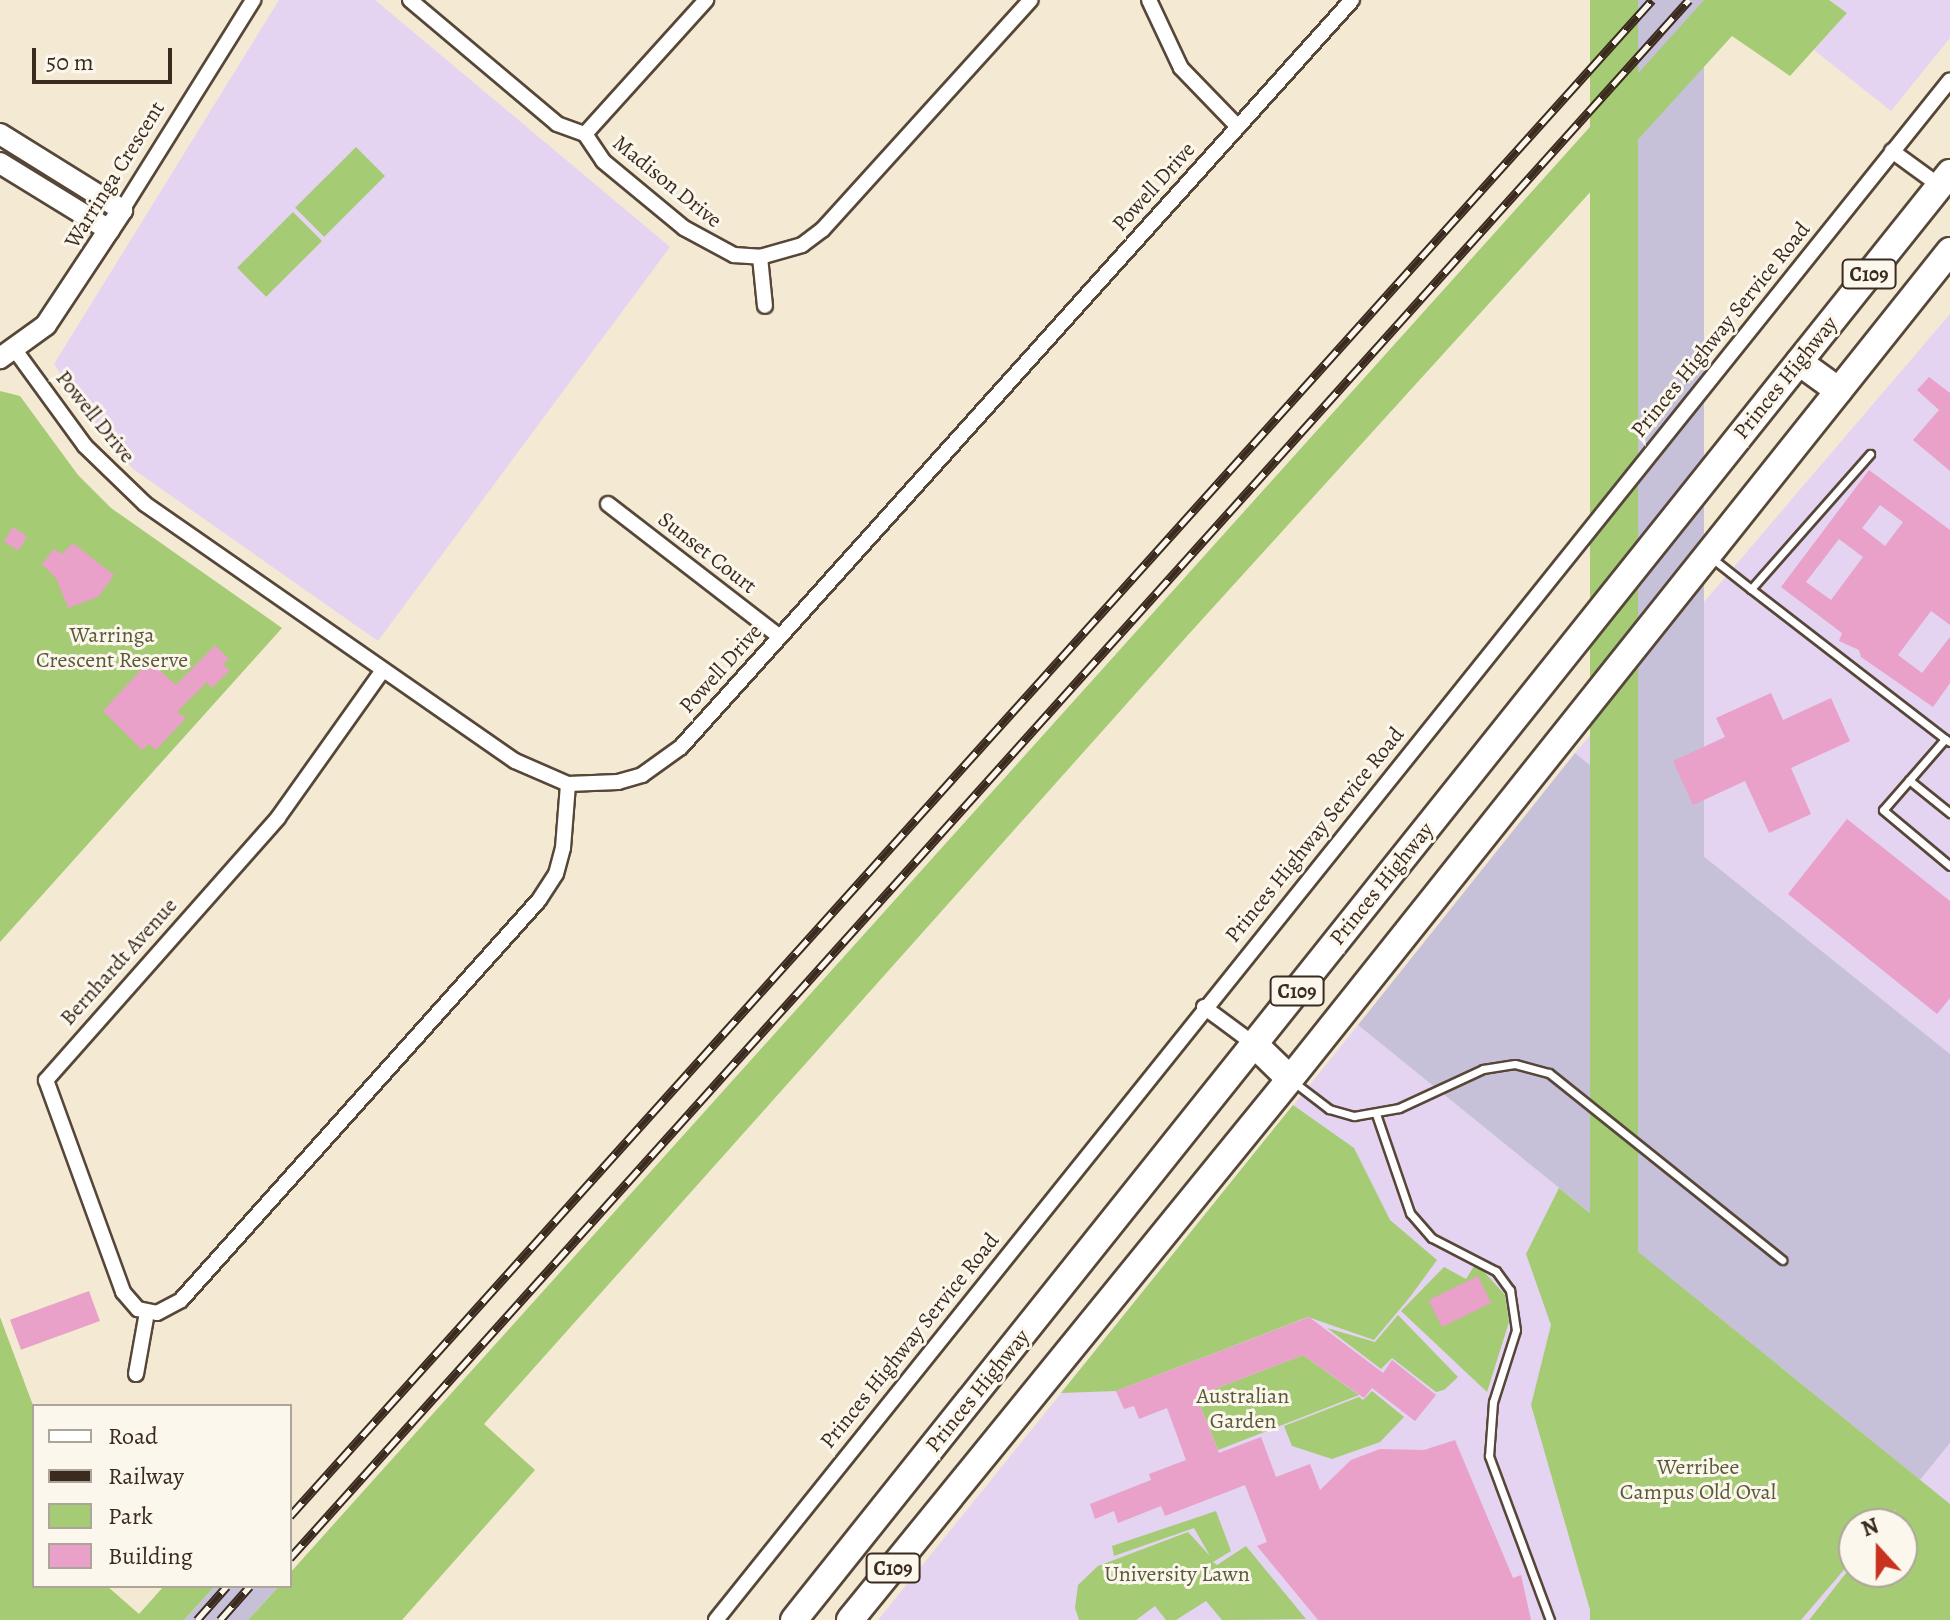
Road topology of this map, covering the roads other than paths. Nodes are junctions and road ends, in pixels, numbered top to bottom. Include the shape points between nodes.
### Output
1 (253, 0) edge
2 (410, 0) edge
3 (706, 0) edge
4 (1031, 0) edge
5 (1149, 0) edge
6 (1352, 0) edge
7 (1950, 80) edge
8 (1238, 127) junction
9 (0, 134) edge
10 (585, 134) junction
11 (1892, 151) junction
12 (0, 163) edge
13 (1947, 184) edge
14 (122, 210) junction
15 (109, 230) junction
16 (1950, 251) edge
17 (760, 257) junction
18 (765, 306) dead end
19 (8, 354) edge
20 (1799, 362) junction
21 (1839, 391) junction
22 (1870, 454) dead end
23 (608, 504) dead end
24 (1708, 556) junction
25 (1751, 589) junction
26 (780, 637) junction
27 (383, 670) junction
28 (1947, 740) edge
29 (1909, 780) junction
30 (568, 784) junction
31 (1950, 813) edge
32 (1950, 866) edge
33 (1204, 1007) junction
34 (1254, 1044) junction
35 (1290, 1079) junction
36 (1376, 1114) junction
37 (1782, 1260) dead end
38 (147, 1312) junction
39 (136, 1374) dead end
40 (716, 1620) edge
41 (794, 1620) edge
42 (850, 1620) edge
43 (1550, 1620) edge

1 - 14 street, Warringa Crescent
2 - 10 street, Madison Drive via 557,124
3 - 10 street
4 - 17 street, Madison Drive via 823,229 791,250
5 - 8 street via 1181,68
6 - 8 street, Powell Drive
7 - 11 street, Princes Highway Service Road
8 - 26 street, Powell Drive
9 - 14 street
10 - 17 street, Madison Drive via 603,161 684,228 734,255
11 - 13 street, Princes Highway
11 - 33 street, Princes Highway Service Road
12 - 15 street
13 - 20 highway, Princes Highway / C109
14 - 15 street, Warringa Crescent
15 - 19 street, Warringa Crescent via 46,325
16 - 21 highway, Princes Highway / C109
17 - 18 street
19 - 27 street, Powell Drive via 85,446 145,504
20 - 21 highway
20 - 34 highway, Princes Highway / C109
21 - 24 highway, Princes Highway / C109
22 - 25 lane
23 - 26 street, Sunset Court
24 - 25 lane
24 - 35 highway, Princes Highway / C109
25 - 28 lane
26 - 30 street, Powell Drive via 663,763 618,782
27 - 30 street, Powell Drive via 515,761
27 - 38 street, Bernhardt Avenue via 278,818 46,1080 123,1292 130,1304
28 - 29 lane
29 - 31 lane
29 - 32 lane via 1883,810
30 - 38 street via 563,848 556,874 539,900 181,1300
33 - 34 street
33 - 40 street, Princes Highway Service Road
34 - 35 highway
34 - 41 highway, Princes Highway / C109
35 - 36 lane via 1329,1109
35 - 42 highway, Princes Highway / C109
36 - 37 lane via 1483,1069 1515,1064 1549,1073
36 - 43 lane via 1410,1213 1432,1238 1496,1271 1510,1290 1516,1330 1493,1402 1489,1456
38 - 39 street

